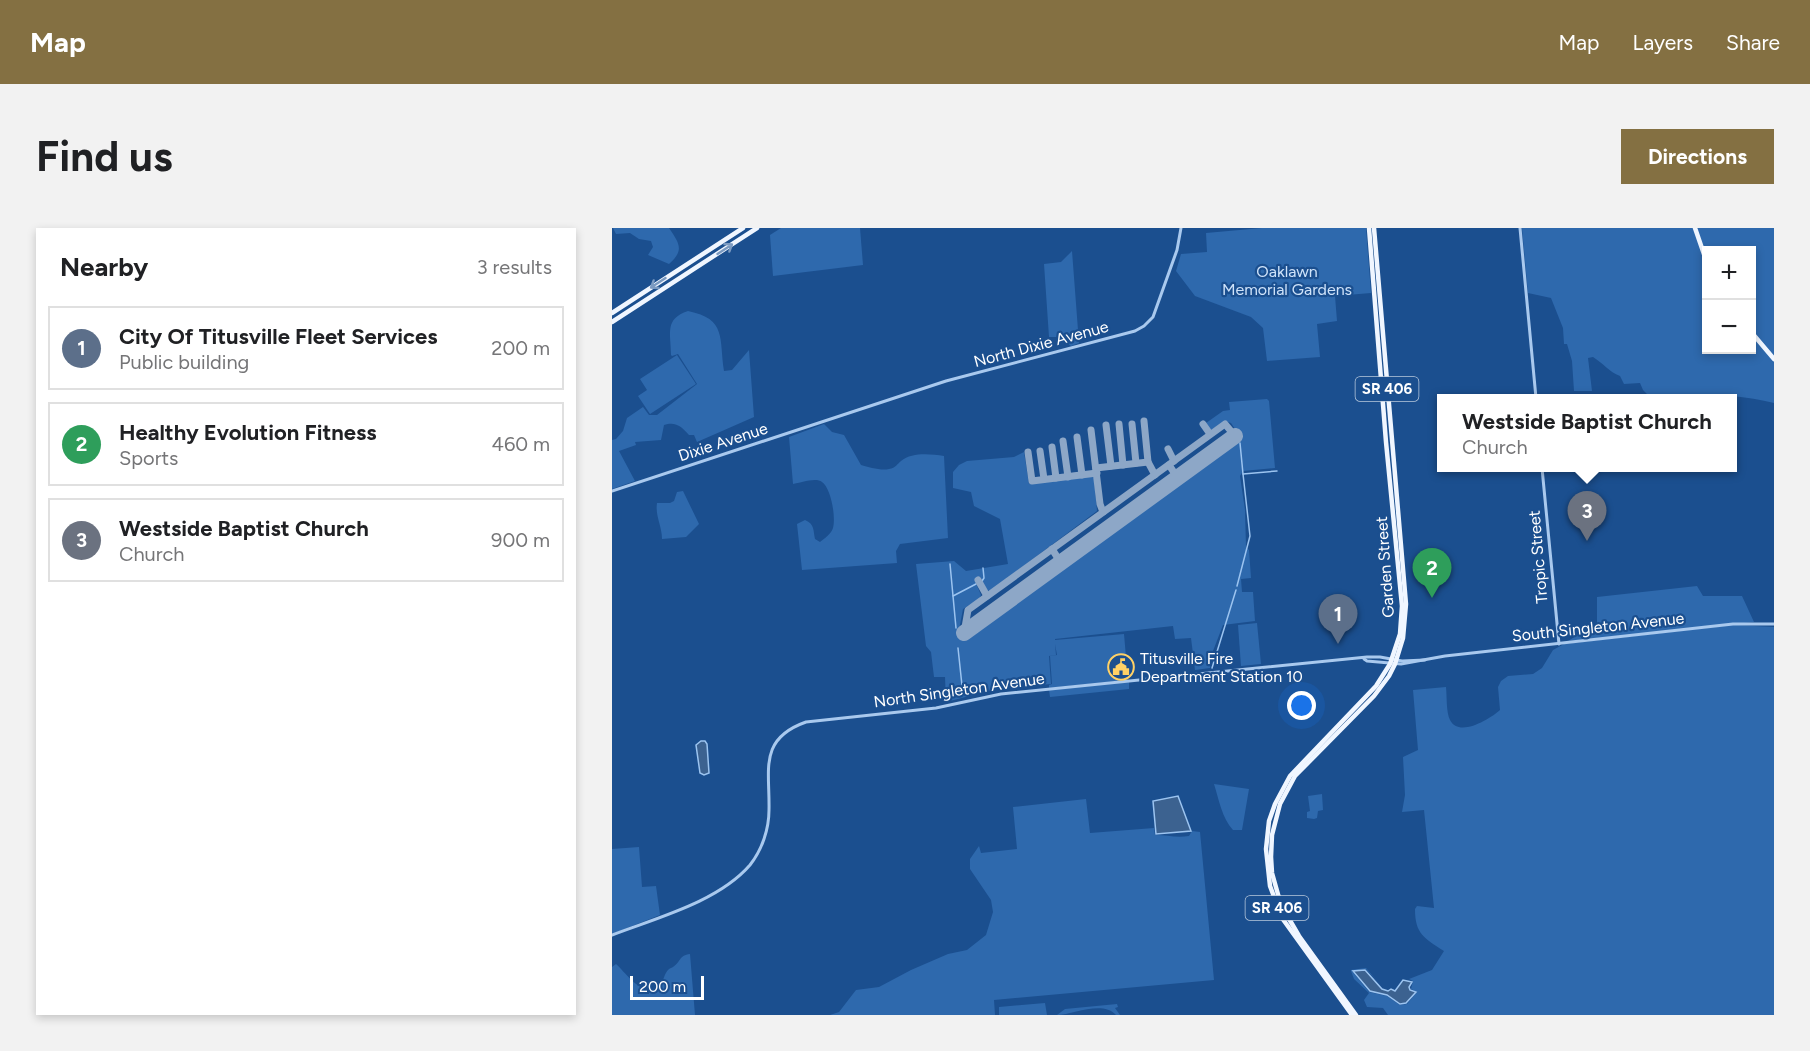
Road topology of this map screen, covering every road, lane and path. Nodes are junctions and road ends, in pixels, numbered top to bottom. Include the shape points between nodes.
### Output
1 (743, 228) edge
2 (757, 228) edge
3 (1181, 228) edge
4 (1370, 228) edge
5 (1374, 228) edge
6 (1520, 228) edge
7 (1695, 228) edge
8 (1702, 247) edge
9 (612, 313) edge
10 (612, 322) edge
11 (1756, 338) edge
12 (1774, 359) edge
13 (1382, 362) junction
14 (1536, 394) edge
15 (842, 416) joint
16 (1542, 472) edge
17 (612, 491) edge
18 (1774, 624) edge
19 (1558, 644) junction
20 (1393, 662) junction
21 (1339, 727) junction
22 (612, 935) edge
23 (1354, 1015) edge

1 -> 9 main road
10 -> 2 main road
3 - 15 street, North Dixie Avenue via 1153,317 1142,328 946,381
4 - 13 main road, Garden Street / SR 406
5 - 13 main road, Garden Street / SR 406
6 - 14 street
7 - 8 main road
11 - 12 main road
13 - 20 main road, Garden Street / SR 406 via 1406,604 1403,638
15 - 17 street, Dixie Avenue
16 - 19 street, Tropic Street
18 - 19 street, South Singleton Avenue via 1733,624
19 - 20 street, South Singleton Avenue via 1408,664
20 - 21 main road, Garden Street / SR 406
20 - 21 main road, Garden Street / SR 406 via 1383,686
20 - 22 street, North Singleton Avenue via 1380,657 1000,694 936,708 797,726 779,739 771,752 767,830 751,864 725,887 702,900
21 - 23 main road, Garden Street / SR 406 via 1287,790 1275,819 1270,857 1277,891 1290,922
21 - 23 main road, Garden Street / SR 406 via 1301,763 1283,788 1269,821 1266,857 1270,886 1282,918

